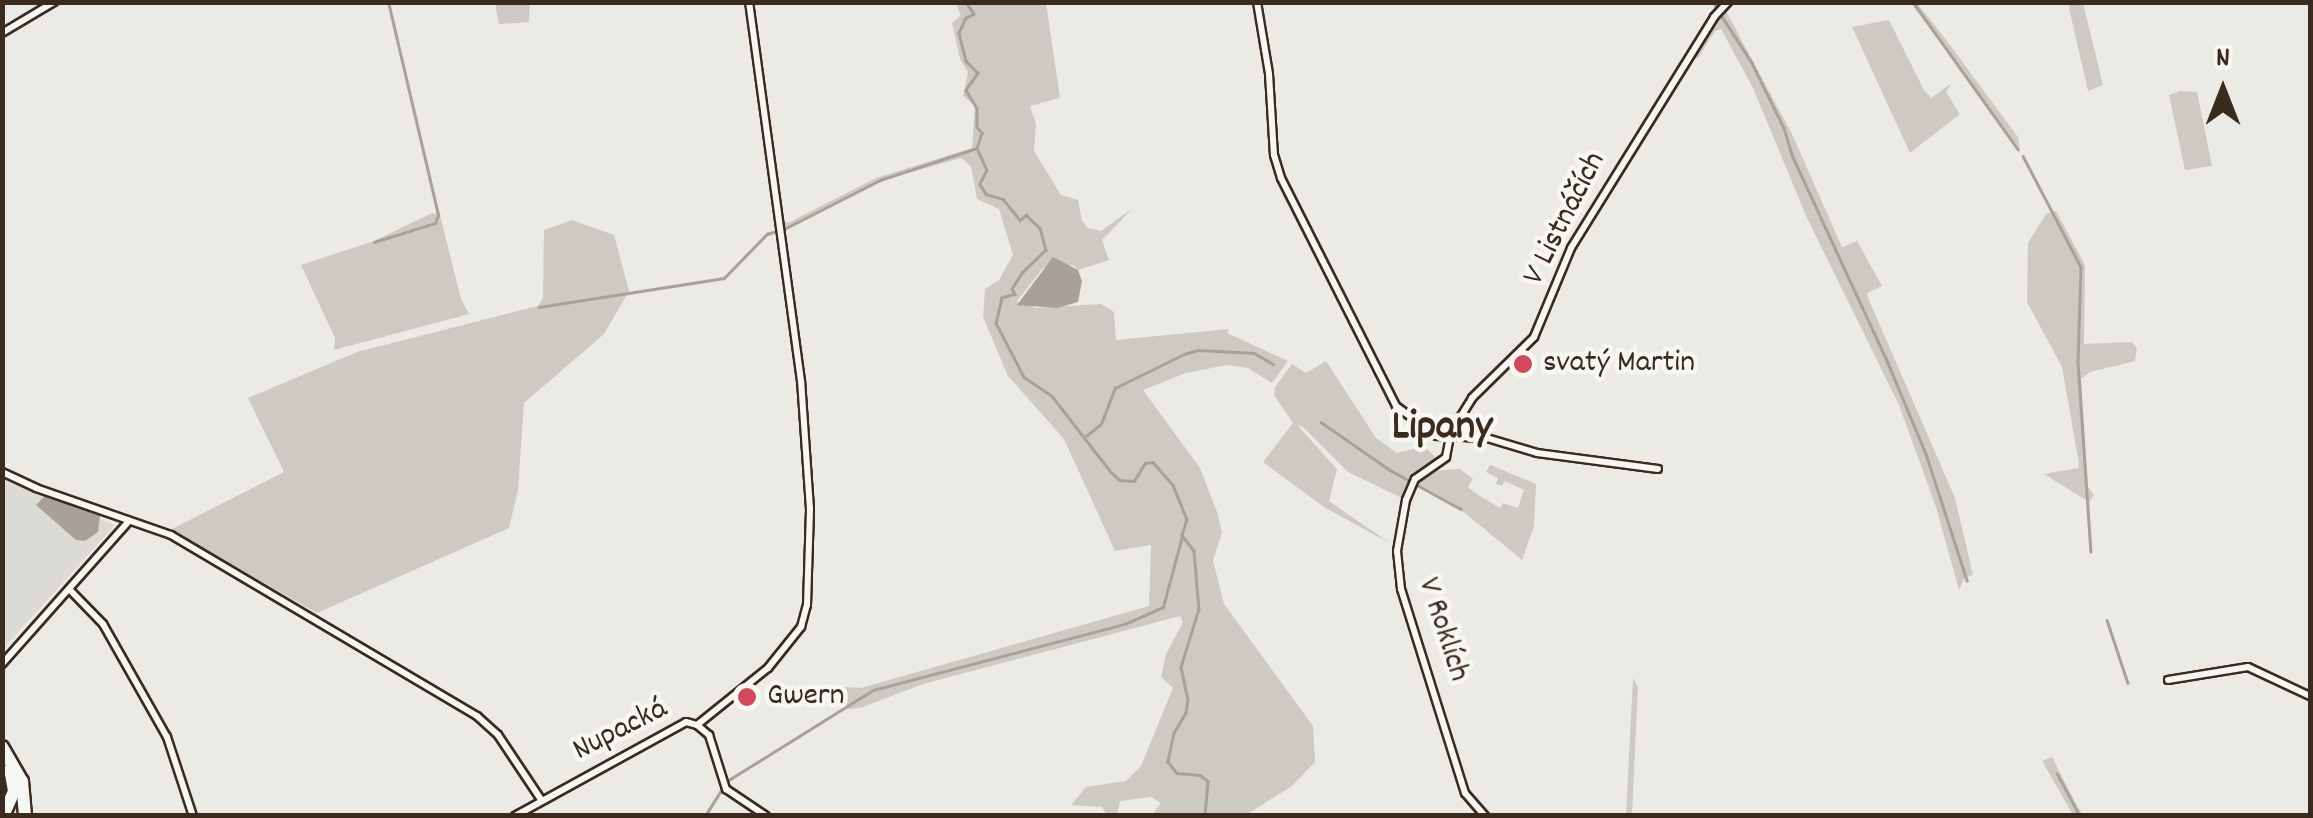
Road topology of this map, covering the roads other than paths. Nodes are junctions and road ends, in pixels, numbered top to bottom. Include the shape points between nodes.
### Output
1 (54, 2) edge
2 (749, 2) edge
3 (1257, 2) edge
4 (1728, 2) edge
5 (2, 33) edge
6 (1449, 438) junction
7 (1658, 469) dead end
8 (3, 472) edge
9 (128, 521) junction
10 (69, 589) junction
11 (2, 664) edge
12 (2168, 680) dead end
13 (2310, 696) edge
14 (697, 724) junction
15 (2, 748) edge
16 (2, 759) edge
17 (542, 801) junction
18 (3, 816) edge
19 (24, 816) edge
20 (193, 816) edge
21 (515, 816) edge
22 (766, 816) edge
23 (1484, 816) edge

1 - 5 street
2 - 14 street via 801,381 810,509 806,605 801,627 769,667
3 - 6 street via 1274,155 1396,406 1426,431
4 - 6 street, V Listnáčích via 1571,248 1534,337 1472,398
6 - 7 street via 1487,438 1537,454
6 - 23 street, V Roklích via 1442,463 1413,483 1399,527 1398,571 1466,793
8 - 9 street
9 - 10 street
9 - 17 street via 171,536 476,716 498,735
10 - 11 street
10 - 20 street via 103,624 160,724
12 - 13 street via 2241,666
14 - 17 street, Nupacká via 674,725
14 - 22 street, Nupacká via 709,735 724,786
15 - 19 highway via 22,780
16 - 18 highway via 14,785
17 - 21 street, Nupacká

